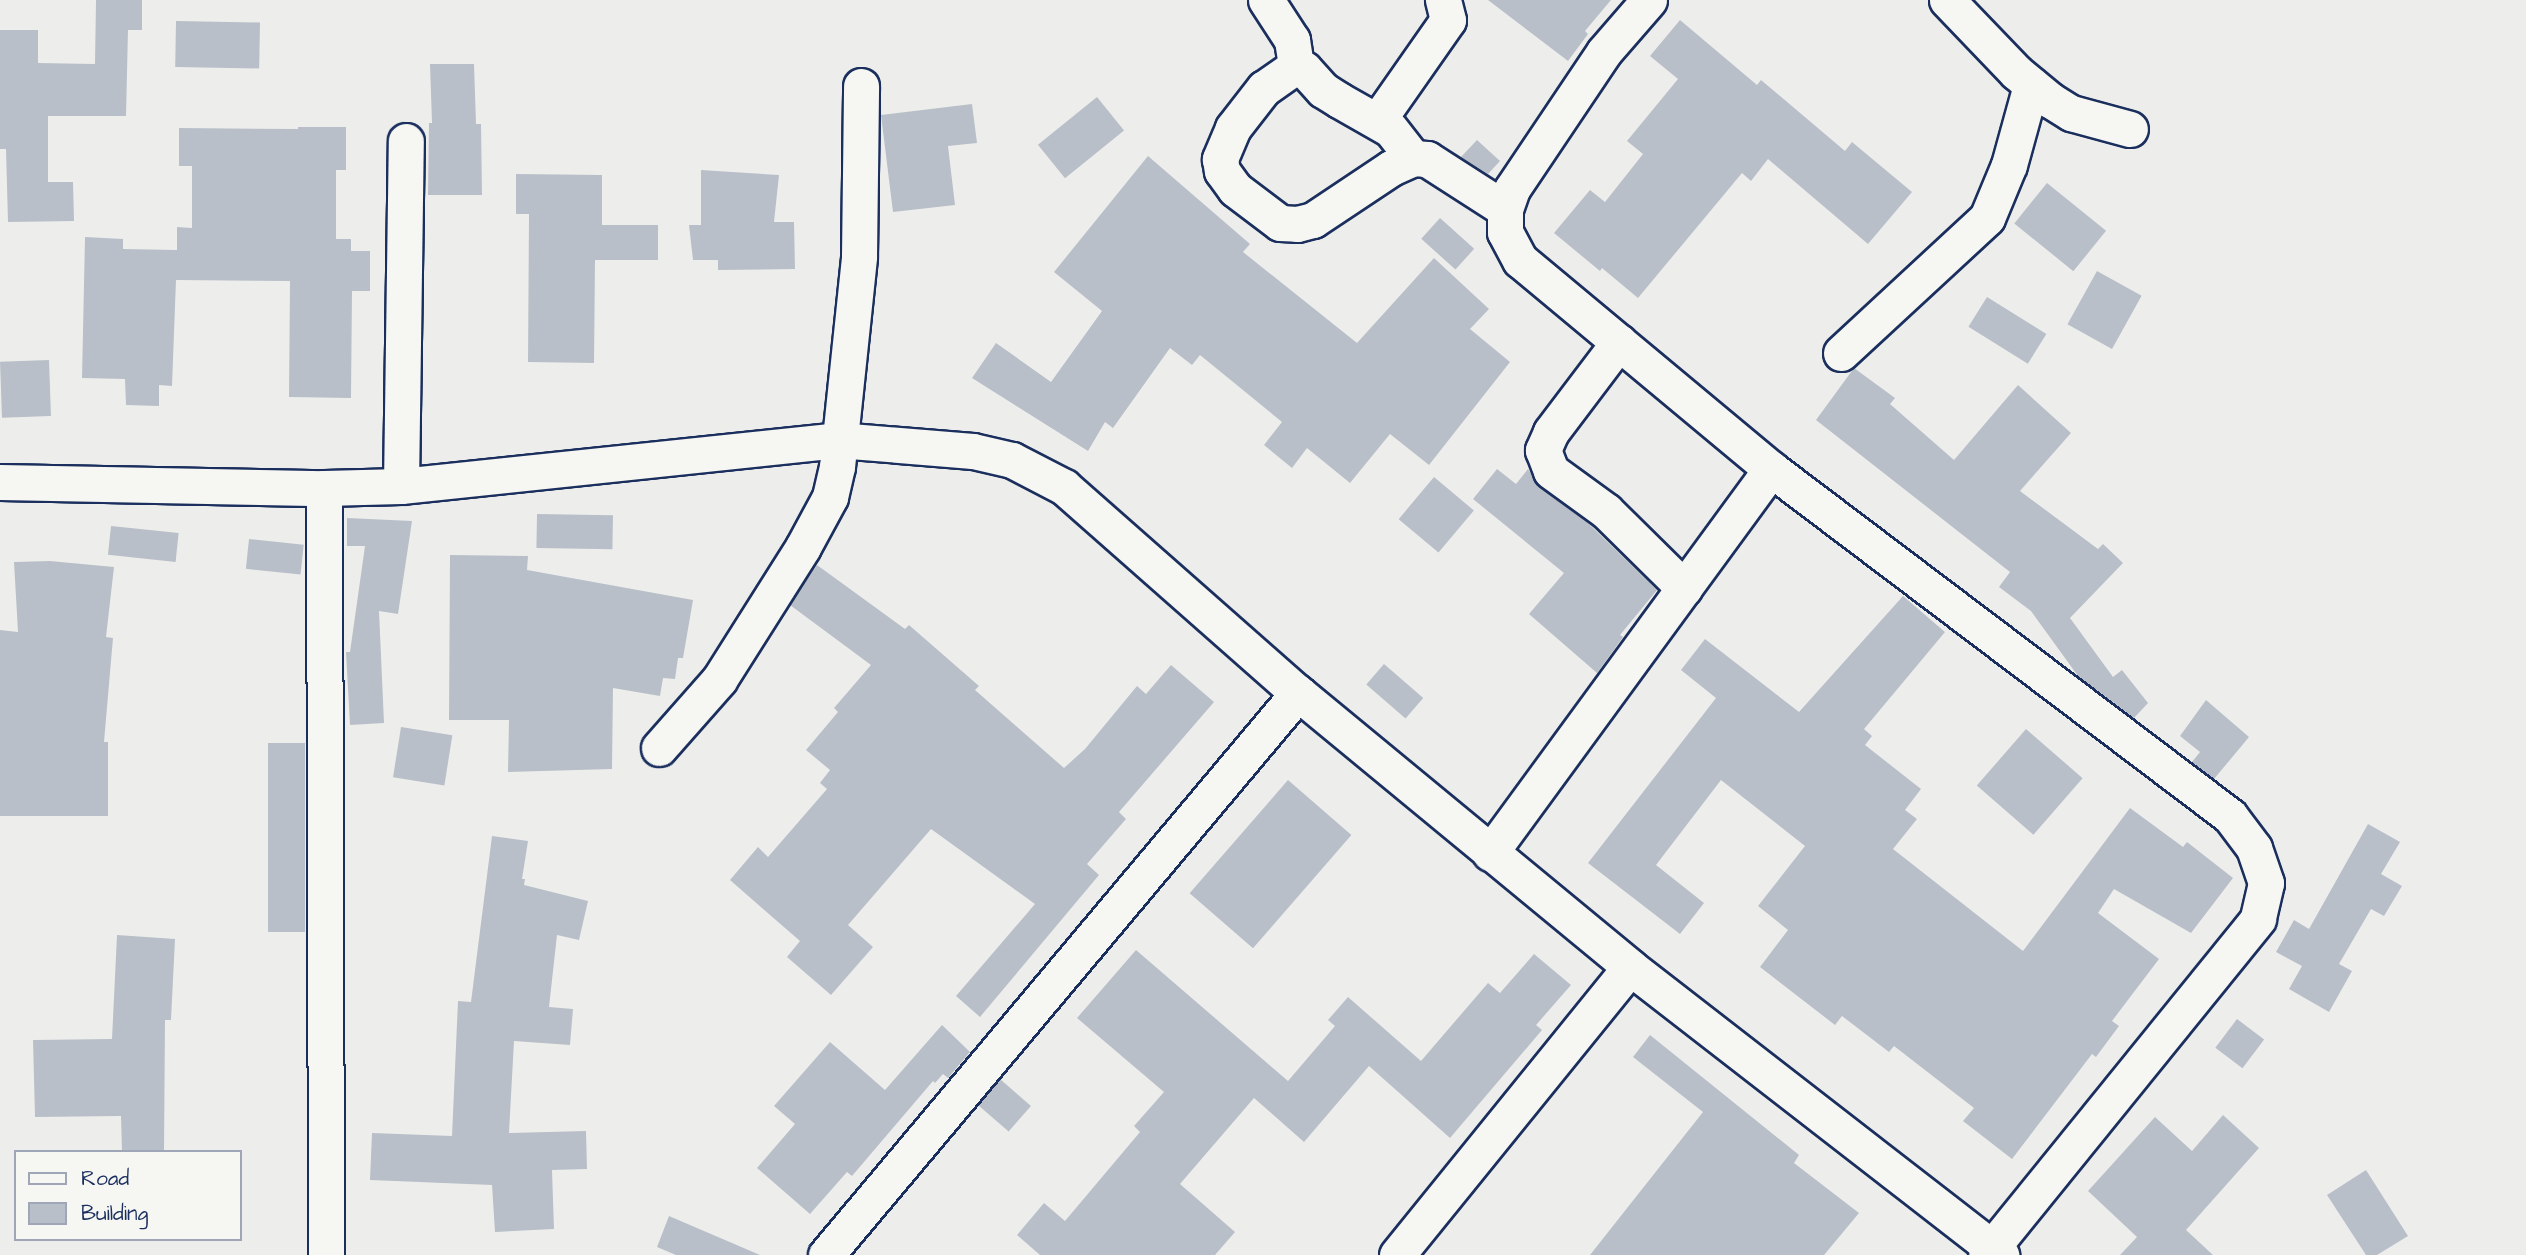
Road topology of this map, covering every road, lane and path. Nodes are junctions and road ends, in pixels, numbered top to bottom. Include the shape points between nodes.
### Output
1 (1266, 0) edge
2 (1443, 0) edge
3 (1649, 0) edge
4 (1947, 0) edge
5 (1296, 66) junction
6 (2031, 85) junction
7 (861, 86) dead end
8 (1378, 120) junction
9 (2130, 129) dead end
10 (406, 141) dead end
11 (1413, 158) junction
12 (1506, 209) junction
13 (1619, 342) junction
14 (1840, 353) dead end
15 (838, 440) junction
16 (1771, 469) junction
17 (0, 482) edge
18 (401, 486) junction
19 (324, 488) junction
20 (1684, 588) junction
21 (1298, 692) junction
22 (659, 748) dead end
23 (1490, 853) junction
24 (1630, 968) junction
25 (1993, 1252) edge
26 (326, 1255) edge
27 (826, 1255) edge
28 (1397, 1255) edge

1 - 5 street via 1292,40
2 - 8 street via 1448,20
3 - 12 street via 1604,51 1512,189
4 - 6 street
5 - 8 street via 1323,90
5 - 11 street via 1264,88 1233,128 1220,159 1222,171 1235,189 1280,223 1297,224 1313,220
6 - 9 street via 2071,113
6 - 14 street via 2009,165 1987,218
7 - 15 street via 859,256
8 - 11 street
10 - 18 street
11 - 12 street via 1427,159
12 - 13 street via 1505,232 1520,260
13 - 16 street
13 - 20 street via 1551,432 1543,450 1551,471 1606,511
15 - 18 street
15 - 21 street via 973,451 1012,460 1064,488
15 - 22 street via 830,497 803,547 719,680
16 - 20 street
16 - 25 street via 2230,816 2253,848 2266,883 2259,919
17 - 19 street
18 - 19 street
19 - 26 street
20 - 23 street
21 - 23 street
21 - 27 street
23 - 24 street
24 - 25 street
24 - 28 street

